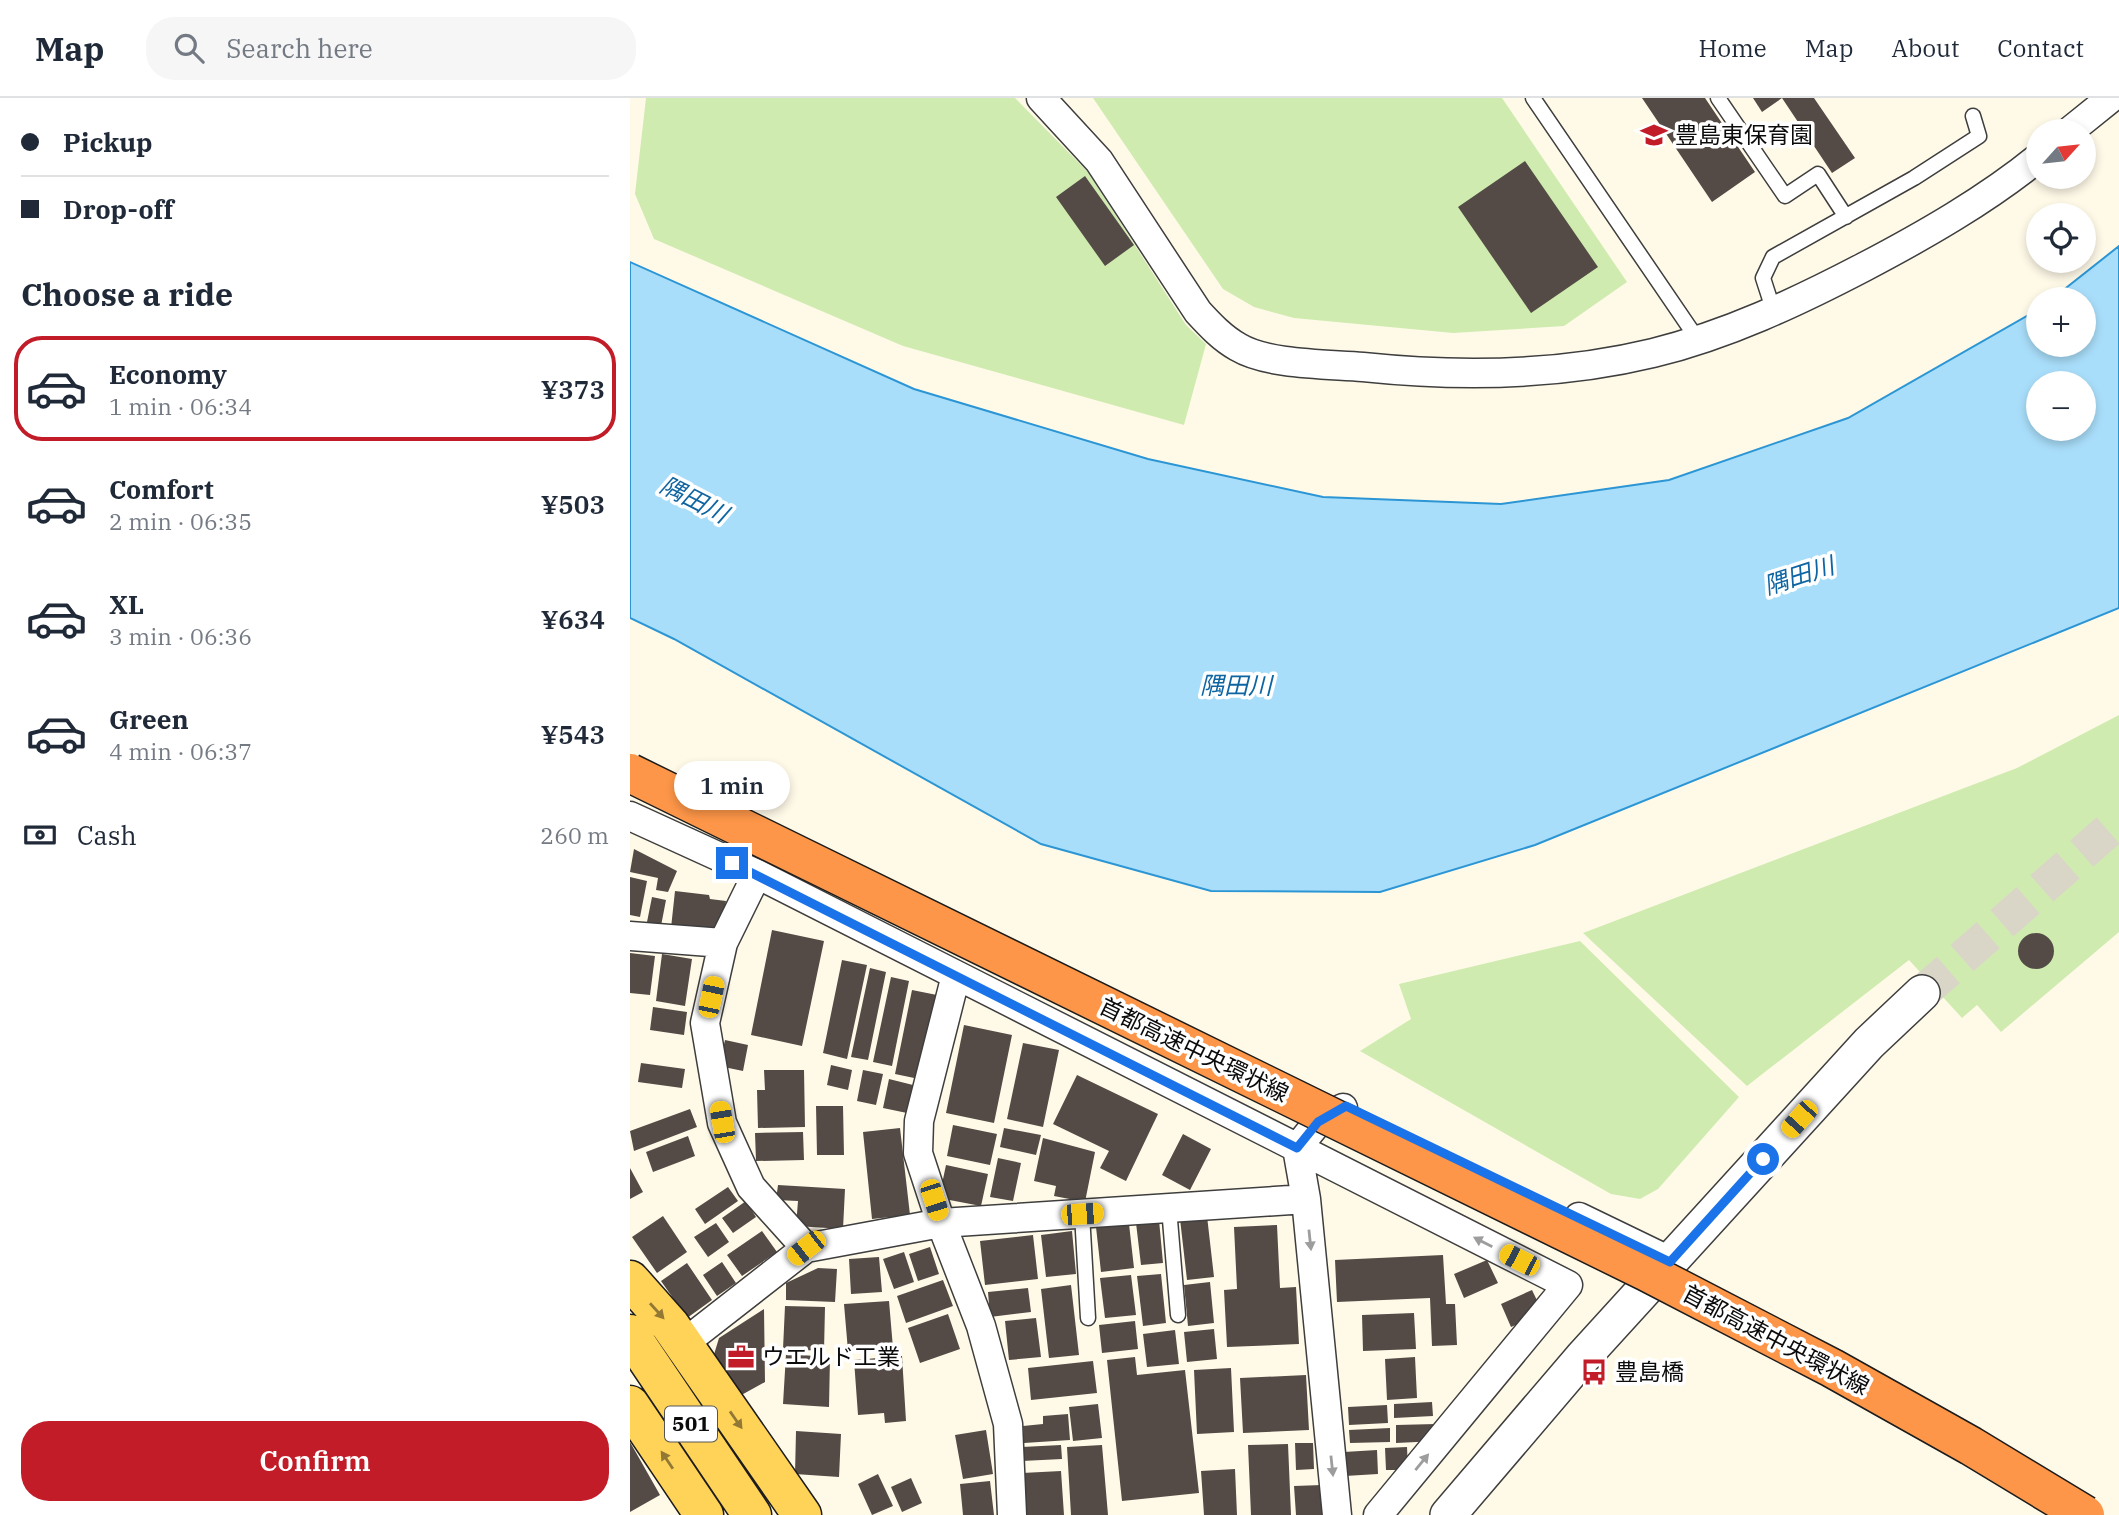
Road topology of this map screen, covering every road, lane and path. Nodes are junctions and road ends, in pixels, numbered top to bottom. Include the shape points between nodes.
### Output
1 (1041, 98) edge
2 (1533, 98) edge
3 (1718, 98) edge
4 (2110, 98) edge
5 (1973, 116) dead end
6 (2085, 119) edge
7 (2026, 167) edge
8 (1846, 217) junction
9 (1774, 312) junction
10 (1698, 340) junction
11 (630, 773) edge
12 (630, 792) edge
13 (630, 816) edge
14 (757, 874) junction
15 (630, 936) edge
16 (723, 943) junction
17 (956, 975) junction
18 (1922, 993) tunnel mouth
19 (1297, 1148) junction
20 (1306, 1199) junction
21 (1169, 1208) junction
22 (1082, 1214) junction
23 (941, 1223) junction
24 (806, 1248) junction
25 (1670, 1262) junction
26 (630, 1280) edge
27 (1178, 1315) dead end
28 (1088, 1318) dead end
29 (630, 1334) edge
30 (682, 1344) junction
31 (630, 1405) edge
32 (704, 1515) edge
33 (752, 1515) edge
34 (802, 1515) edge
35 (1012, 1515) edge
36 (1336, 1515) edge
37 (1378, 1515) edge
38 (1448, 1515) edge
39 (2059, 1515) edge
40 (2085, 1515) edge

1 - 10 street via 1099,161 1198,312 1239,348 1301,361 1471,374 1585,366 1653,354
2 - 10 lane
3 - 8 lane via 1785,196 1818,174
4 - 6 street
5 - 8 lane via 1979,136
7 - 9 street via 1899,249
8 - 9 lane via 1767,264 1763,278
9 - 10 street
11 - 40 highway, 首都高速中央環状線, bridge via 1645,1271 1832,1368
12 - 39 highway, 首都高速中央環状線 via 1636,1282 1824,1379
13 - 14 street
14 - 16 street
14 - 17 street
15 - 16 street
16 - 24 street via 705,1023 722,1122 751,1187
17 - 19 street
17 - 23 street via 919,1121 918,1153
18 - 25 street via 1869,1043
19 - 20 street
19 - 25 street via 1318,1122 1346,1106
37 -> 19 street via 1568,1285
20 - 21 street
20 -> 36 street
21 - 22 street
21 - 27 lane
22 - 23 street
22 - 28 lane
23 - 24 street
23 - 35 street via 981,1326 1008,1424
24 - 30 street
25 - 38 street
26 -> 30 main road
29 - 33 main road, 501
30 -> 34 main road
32 -> 31 main road

